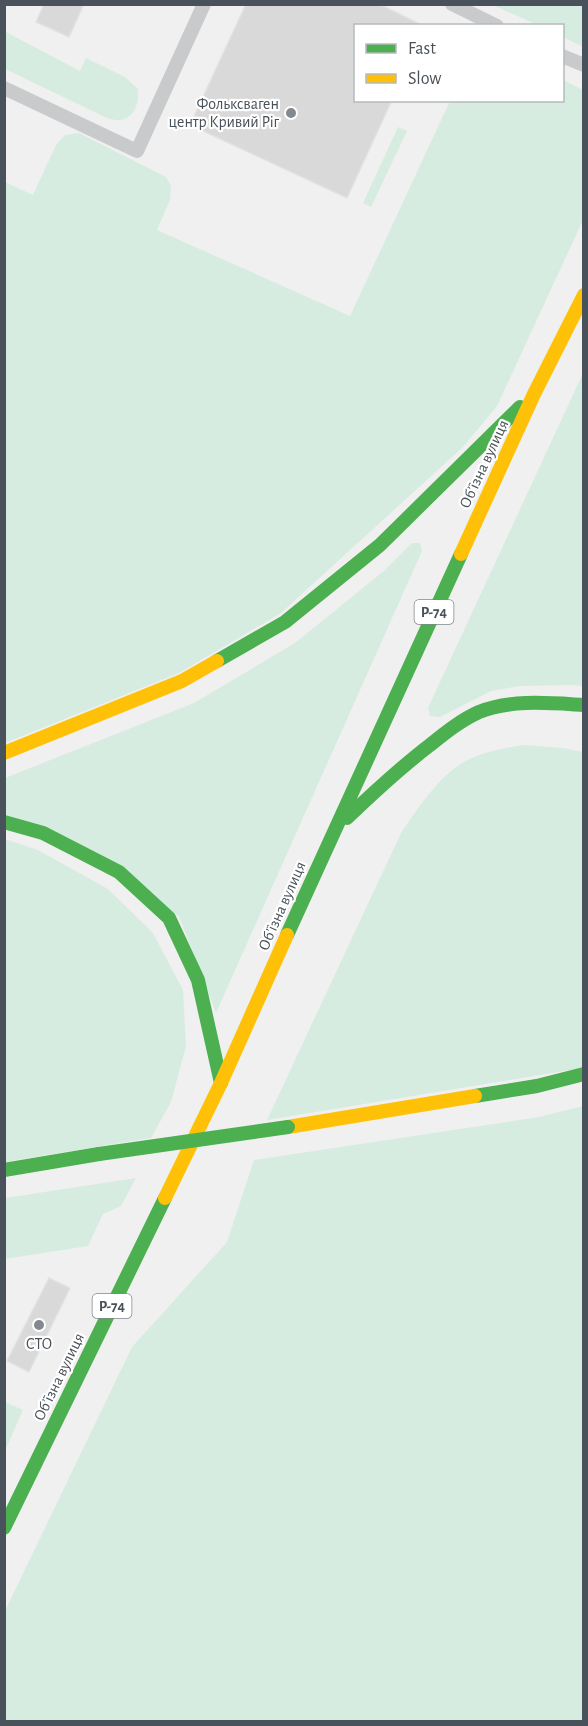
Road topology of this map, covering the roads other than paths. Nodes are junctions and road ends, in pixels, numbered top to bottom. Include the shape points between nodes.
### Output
1 (204, 4) edge
2 (452, 4) edge
3 (493, 24) edge
4 (564, 57) edge
5 (584, 65) edge
6 (4, 88) edge
7 (584, 295) edge
8 (534, 394) junction
9 (584, 705) edge
10 (4, 753) edge
11 (4, 822) edge
12 (333, 831) junction
13 (584, 1074) edge
14 (221, 1083) junction
15 (4, 1170) edge
16 (4, 1528) edge

1 - 6 lane via 136,151
2 - 3 lane
4 - 5 lane
7 - 8 main road, Обʼїзна вулиця / Р-74
8 - 10 main road via 380,545 285,622 182,681
8 - 12 main road, Обʼїзна вулиця / Р-74
9 - 12 main road via 536,702 480,712 451,728 395,772
11 - 14 main road via 43,833 119,872 170,918 198,980
12 - 14 main road, Обʼїзна вулиця / Р-74
13 - 15 main road, bridge via 537,1086
14 - 16 main road, Обʼїзна вулиця / Р-74

